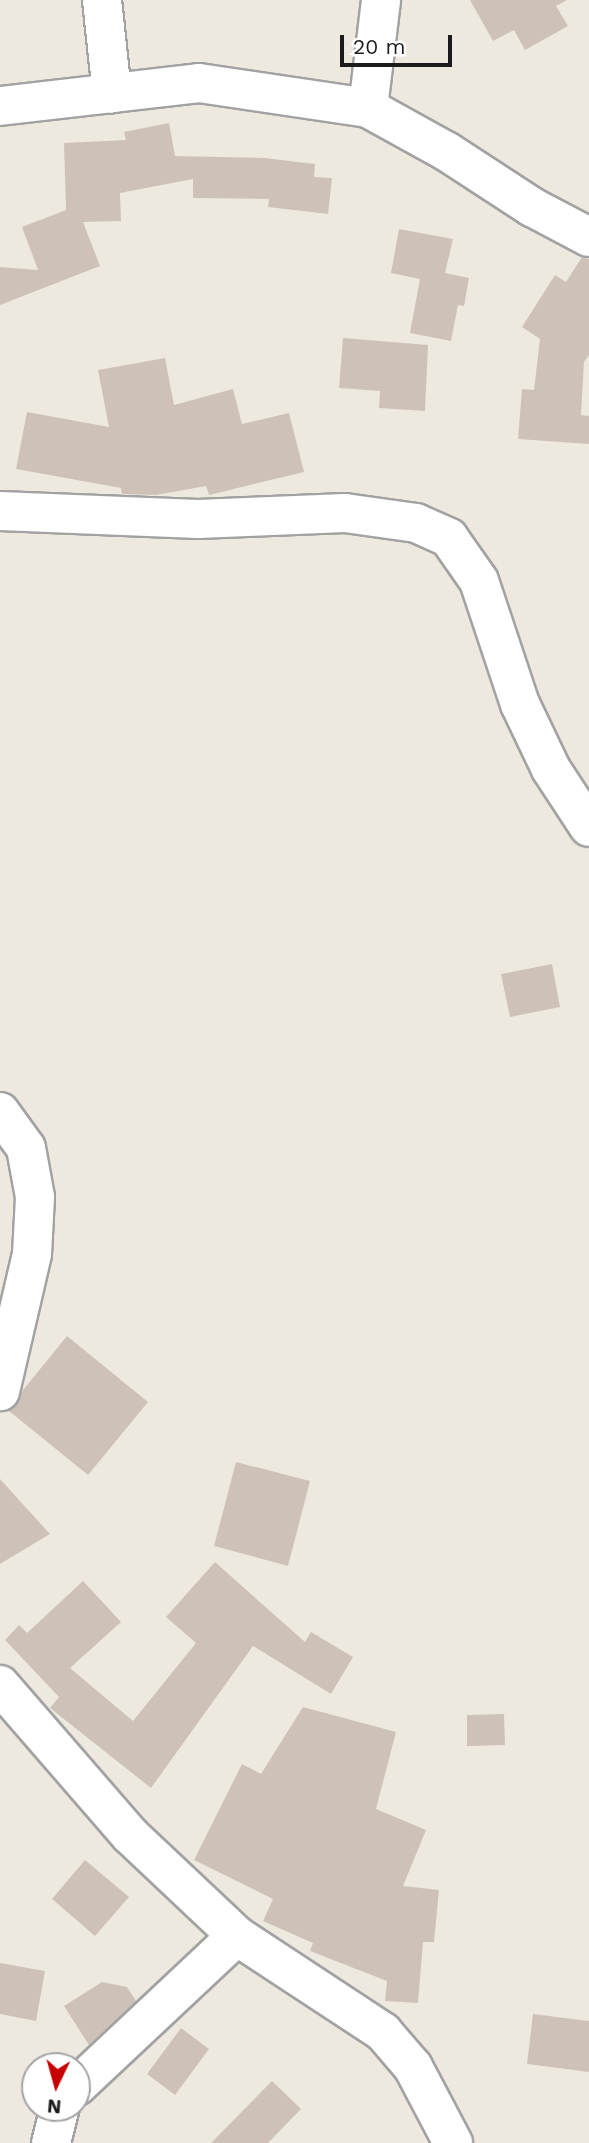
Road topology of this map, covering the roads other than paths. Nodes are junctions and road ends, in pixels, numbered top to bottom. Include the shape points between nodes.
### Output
1 (102, 0) edge
2 (381, 0) edge
3 (112, 93) junction
4 (0, 106) edge
5 (368, 108) junction
6 (589, 237) edge
7 (0, 511) edge
8 (589, 827) edge
9 (0, 1112) edge
10 (0, 1391) edge
11 (0, 1685) edge
12 (237, 1936) junction
13 (91, 2073) edge
14 (56, 2122) edge
15 (51, 2143) edge
16 (453, 2143) edge

1 - 3 street
2 - 5 street
3 - 4 street
3 - 5 street via 200,83
5 - 6 street
7 - 8 street via 198,519 345,513 416,523 449,538 478,581 535,737
9 - 10 street via 26,1148 35,1197 32,1254
11 - 12 street via 130,1835
12 - 13 street
12 - 16 street via 383,2032 413,2067
14 - 15 street

